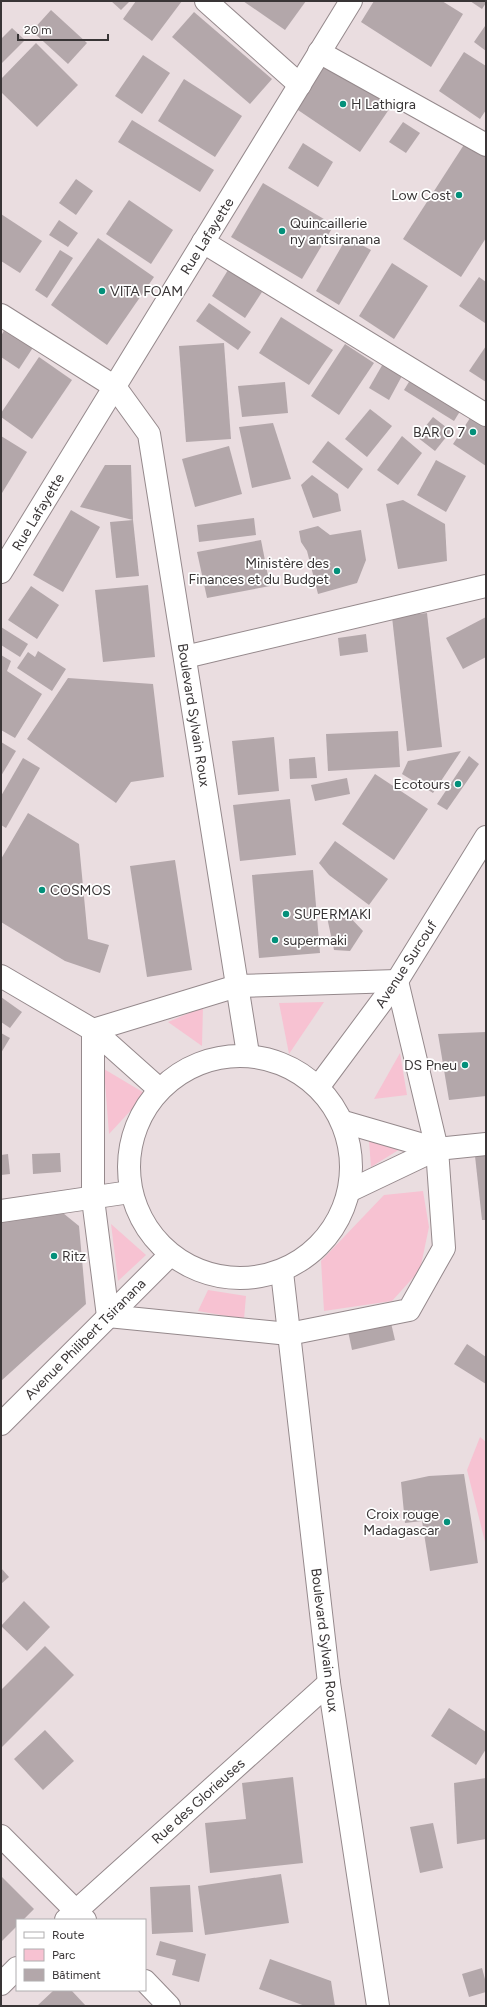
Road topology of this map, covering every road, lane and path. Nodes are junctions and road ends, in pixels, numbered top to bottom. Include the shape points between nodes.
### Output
1 (206, 1) edge
2 (350, 1) edge
3 (319, 52) junction
4 (300, 85) junction
5 (486, 145) edge
6 (203, 242) junction
7 (1, 315) edge
8 (114, 387) junction
9 (486, 415) edge
10 (1, 572) edge
11 (486, 586) edge
12 (184, 657) junction
13 (486, 837) edge
14 (1, 976) edge
15 (397, 981) junction
16 (237, 986) junction
17 (93, 1030) junction
18 (248, 1054) junction
19 (319, 1086) junction
20 (158, 1088) junction
21 (344, 1122) junction
22 (486, 1144) edge
23 (437, 1149) junction
24 (351, 1190) junction
25 (130, 1192) junction
26 (92, 1199) junction
27 (1, 1211) edge
28 (170, 1255) junction
29 (282, 1272) junction
30 (108, 1316) junction
31 (289, 1334) junction
32 (1, 1424) edge
33 (330, 1683) junction
34 (1, 1836) edge
35 (76, 1917) edge
36 (16, 1969) edge
37 (146, 1983) edge
38 (1, 1984) edge
39 (169, 2006) edge
40 (378, 2006) edge

1 - 4 street
2 - 3 street, Rue Lafayette
3 - 4 street, Rue Lafayette
3 - 5 street
4 - 6 street, Rue Lafayette
6 - 8 street, Rue Lafayette
6 - 9 street
7 - 8 street
8 - 10 street, Rue Lafayette
8 - 12 street, Boulevard Sylvain Roux via 149,434
11 - 12 street
12 - 16 street, Boulevard Sylvain Roux
13 - 15 street, Avenue Surcouf
14 - 17 street
15 - 16 street
15 - 19 street, Avenue Surcouf
15 - 23 street
16 - 17 street
16 - 18 street, Boulevard Sylvain Roux
17 - 20 street
17 - 26 street
18 - 19 street via 286,1064
18 - 20 street via 199,1062
19 - 21 street
20 - 25 street via 131,1137
21 - 23 street
21 - 24 street
22 - 23 street
23 - 24 street
23 - 31 street via 444,1248 409,1310
24 - 29 street via 338,1225 314,1254
25 - 26 street
25 - 28 street via 144,1227
26 - 27 street
26 - 30 street
28 - 29 street via 204,1274 243,1280
28 - 30 street, Avenue Philibert Tsiranana
29 - 31 street, Boulevard Sylvain Roux
30 - 31 street
30 - 32 street, Avenue Philibert Tsiranana
31 - 33 street, Boulevard Sylvain Roux
33 - 35 street, Rue des Glorieuses
33 - 40 street, Boulevard Sylvain Roux
34 - 35 street
36 - 38 street
37 - 39 street

